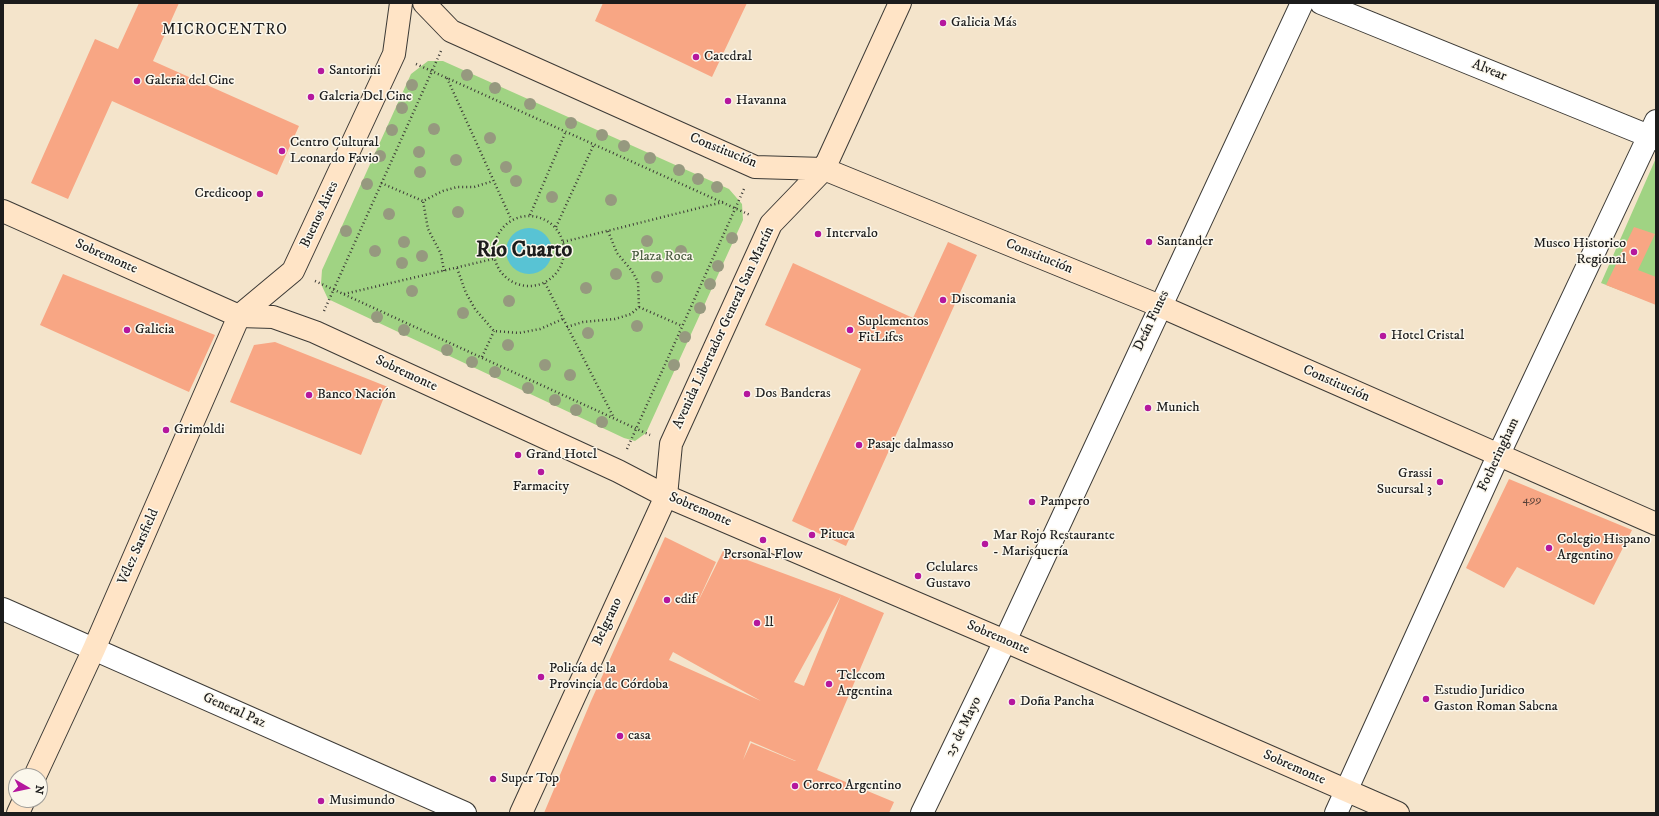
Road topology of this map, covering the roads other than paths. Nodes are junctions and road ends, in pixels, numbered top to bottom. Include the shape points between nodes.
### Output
1 (401, 3) edge
2 (424, 3) edge
3 (900, 3) edge
4 (1302, 3) edge
5 (1321, 3) edge
6 (1654, 132) edge
7 (824, 169) junction
8 (3, 211) edge
9 (1160, 306) junction
10 (239, 316) junction
11 (1498, 456) junction
12 (666, 496) junction
13 (1656, 524) edge
14 (3, 609) edge
15 (1005, 641) junction
16 (94, 650) junction
17 (39, 768) edge
18 (1346, 791) junction
19 (465, 813) edge
20 (520, 813) edge
21 (922, 813) edge
22 (1336, 813) edge
23 (1398, 813) edge

1 - 10 main road, Buenos Aires via 394,54 294,272
2 - 7 main road, Constitución via 451,31 754,167
3 - 7 main road, Avenida Libertador General San Martín
4 - 9 street, Deán Funes
5 - 6 street, Alvear
6 - 11 street, Fotheringham
7 - 9 main road, Constitución
7 - 12 main road, Avenida Libertador General San Martín via 771,224 671,444
8 - 10 main road, Sobremonte
9 - 11 main road, Constitución
9 - 15 street, Deán Funes
10 - 12 main road, Sobremonte via 273,317 315,332 618,471
10 - 16 main road, Vélez Sarsfield
11 - 13 main road, Constitución
11 - 18 street, Fotheringham
12 - 15 main road, Sobremonte
12 - 20 main road, Belgrano
14 - 16 street, General Paz
15 - 18 main road, Sobremonte
15 - 21 street, 25 de Mayo
16 - 17 main road, Vélez Sarsfield
16 - 19 street, General Paz
18 - 22 street, Fotheringham
18 - 23 main road, Sobremonte

